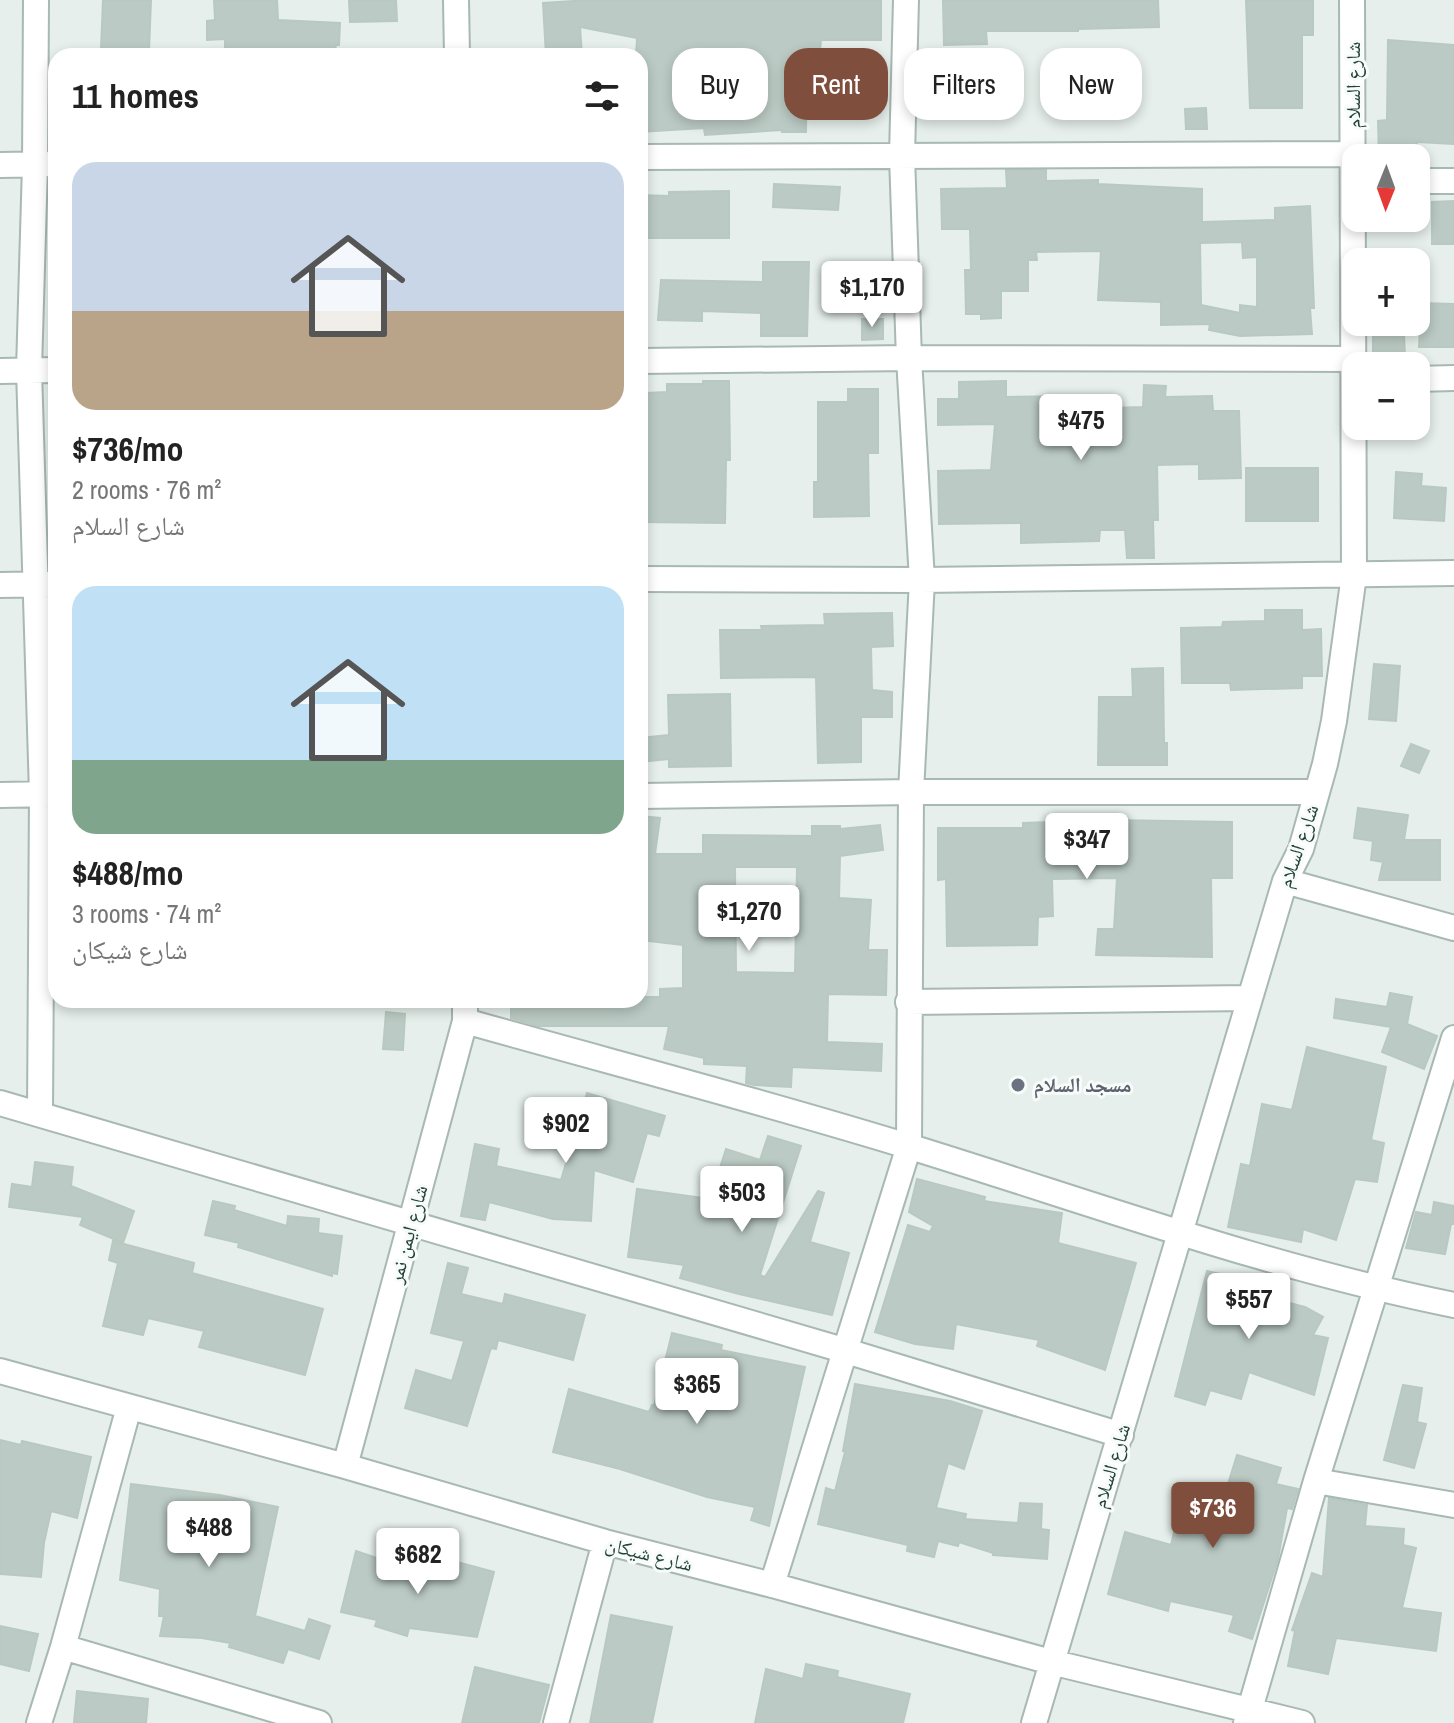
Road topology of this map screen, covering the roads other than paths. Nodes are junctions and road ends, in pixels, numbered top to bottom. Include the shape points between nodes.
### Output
1 (36, 0) edge
2 (456, 0) edge
3 (906, 0) edge
4 (1352, 0) edge
5 (457, 48) edge
6 (1353, 144) edge
7 (1342, 154) edge
8 (902, 156) junction
9 (648, 157) edge
10 (0, 165) edge
11 (46, 165) edge
12 (1430, 181) edge
13 (1454, 181) edge
14 (1355, 232) edge
15 (1355, 352) edge
16 (909, 358) junction
17 (648, 361) edge
18 (29, 370) junction
19 (48, 370) edge
20 (0, 371) edge
21 (1342, 373) edge
22 (1454, 378) edge
23 (1430, 379) edge
24 (1355, 440) edge
25 (1454, 573) edge
26 (1354, 575) junction
27 (648, 579) edge
28 (922, 580) junction
29 (45, 584) edge
30 (0, 585) edge
31 (48, 742) edge
32 (911, 792) junction
33 (1317, 792) junction
34 (48, 794) edge
35 (0, 795) edge
36 (648, 796) edge
37 (48, 830) edge
38 (1285, 881) junction
39 (1454, 928) edge
40 (1249, 998) junction
41 (908, 1002) junction
42 (465, 1010) edge
43 (1454, 1038) edge
44 (0, 1103) edge
45 (1443, 1106) edge
46 (40, 1114) junction
47 (909, 1146) junction
48 (411, 1223) junction
49 (1180, 1232) junction
50 (1376, 1289) junction
51 (1454, 1305) edge
52 (843, 1350) junction
53 (0, 1371) edge
54 (129, 1407) junction
55 (1121, 1435) junction
56 (345, 1466) junction
57 (1316, 1481) junction
58 (1454, 1505) edge
59 (605, 1542) junction
60 (772, 1585) junction
61 (63, 1647) junction
62 (1051, 1662) junction
63 (263, 1716) edge
64 (1247, 1717) edge
65 (39, 1723) edge
66 (319, 1723) edge
67 (556, 1723) edge
68 (1034, 1723) edge
69 (1302, 1723) edge

1 - 11 street
2 - 5 street
3 - 8 street
4 - 6 street, شارع السلام
7 - 8 street
8 - 9 street
8 - 16 street
10 - 11 street
11 - 18 street
12 - 13 street
14 - 15 street, شارع السلام
16 - 17 street
16 - 21 street
16 - 28 street
18 - 19 street
18 - 20 street
18 - 29 street
22 - 23 street
24 - 26 street, شارع السلام
25 - 26 street
26 - 28 street
26 - 33 street, شارع السلام via 1334,721
27 - 28 street
28 - 32 street
29 - 30 street
29 - 31 street
32 - 33 street
32 - 36 street
32 - 41 street
33 - 38 street, شارع السلام via 1301,849
34 - 35 street
37 - 46 street
38 - 39 street
38 - 40 street, شارع السلام
40 - 41 street
40 - 49 street, شارع السلام
41 - 47 street
42 - 47 street
42 - 48 street, شارع ايمن نمر
43 - 45 street
44 - 46 street
45 - 50 street
46 - 48 street
47 - 49 street
47 - 52 street
48 - 52 street
48 - 56 street, شارع ايمن نمر
49 - 50 street
49 - 55 street, شارع السلام
50 - 51 street
50 - 57 street
52 - 55 street
52 - 60 street
53 - 54 street, شارع شيكان
54 - 56 street, شارع شيكان
54 - 61 street
55 - 62 street, شارع السلام
56 - 59 street, شارع شيكان
57 - 58 street
57 - 64 street
59 - 60 street, شارع شيكان
59 - 67 street
60 - 62 street, شارع شيكان
61 - 63 street
61 - 65 street
62 - 64 street, شارع شيكان
62 - 68 street, شارع السلام
63 - 66 street
64 - 69 street, شارع شيكان

